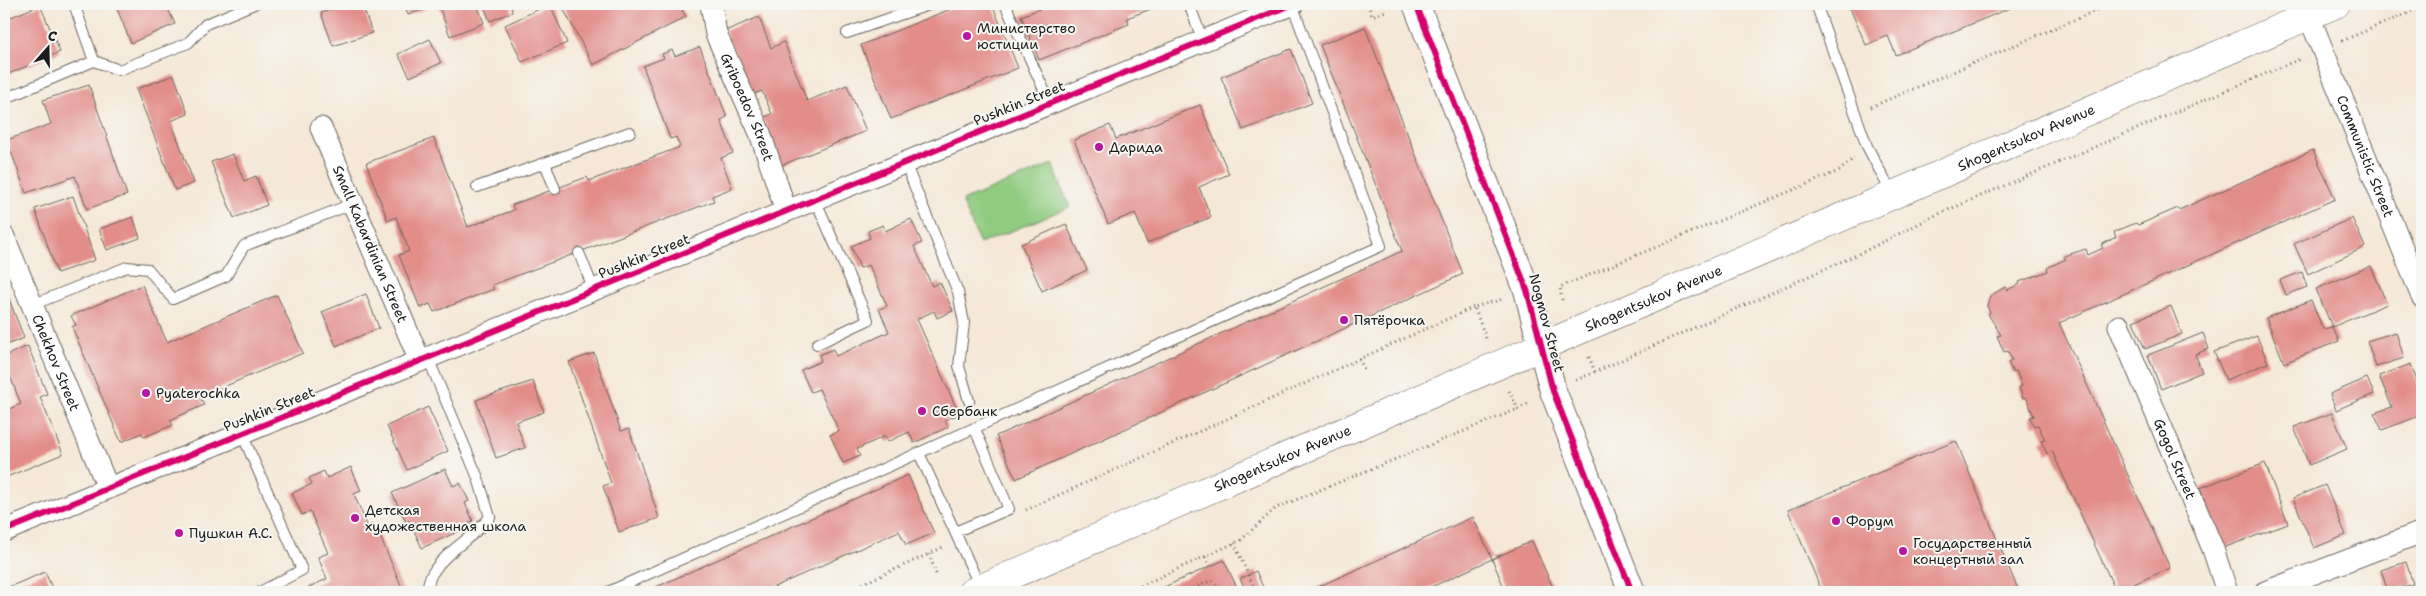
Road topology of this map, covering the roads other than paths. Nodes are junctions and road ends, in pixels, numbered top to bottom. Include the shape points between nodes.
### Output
1 (74, 4) edge
2 (254, 4) edge
3 (711, 4) edge
4 (931, 4) edge
5 (1005, 4) edge
6 (1189, 4) edge
7 (1293, 4) edge
8 (1416, 4) edge
9 (1816, 4) edge
10 (2336, 4) edge
11 (2309, 16) junction
12 (847, 33) dead end
13 (1203, 41) junction
14 (94, 61) junction
15 (4, 99) edge
16 (1050, 103) junction
17 (321, 128) dead end
18 (630, 132) dead end
19 (545, 163) junction
20 (904, 163) junction
21 (477, 187) dead end
22 (555, 189) dead end
23 (1893, 194) junction
24 (815, 200) junction
25 (352, 204) junction
26 (786, 211) junction
27 (4, 237) edge
28 (579, 253) dead end
29 (594, 290) junction
30 (2422, 297) edge
31 (32, 305) junction
32 (2119, 326) dead end
33 (817, 344) dead end
34 (1541, 346) junction
35 (424, 359) junction
36 (968, 401) dead end
37 (975, 429) junction
38 (242, 434) junction
39 (919, 453) junction
40 (108, 488) junction
41 (4, 531) edge
42 (2422, 532) edge
43 (957, 536) junction
44 (976, 590) edge
45 (260, 592) edge
46 (426, 592) edge
47 (608, 592) edge
48 (1632, 592) edge
49 (2228, 592) edge
50 (2265, 592) edge

1 - 14 lane
2 - 14 lane via 206,24 188,43 118,70
3 - 26 street, Griboedov Street via 716,34 760,133
4 - 12 lane
5 - 16 lane
6 - 13 lane
7 - 13 street, Pushkin Street
7 - 37 lane via 1381,246
8 - 34 street, Nogmov Street via 1527,290
9 - 23 lane via 1867,146
10 - 11 main road, Shogentsukov Avenue
11 - 23 main road, Shogentsukov Avenue
11 - 30 street, Communistic Street
13 - 16 street, Pushkin Street
14 - 15 lane
16 - 20 street, Pushkin Street
17 - 25 street, Small Kabardinian Street
18 - 19 lane
19 - 21 lane
19 - 22 lane
20 - 24 street, Pushkin Street
20 - 36 lane via 958,292 964,322 959,366
23 - 34 main road, Shogentsukov Avenue
24 - 26 street, Pushkin Street
24 - 33 lane via 868,320
25 - 31 lane via 244,246 226,276 173,300 148,269 127,267
25 - 35 street, Small Kabardinian Street
26 - 29 street, Pushkin Street
27 - 31 street, Chekhov Street
28 - 29 lane
29 - 35 street, Pushkin Street
31 - 40 street, Chekhov Street
32 - 49 street, Gogol Street
34 - 44 main road, Shogentsukov Avenue
34 - 48 street, Nogmov Street via 1553,391
35 - 38 street, Pushkin Street
35 - 46 lane via 478,478 490,517 431,574
37 - 39 lane
37 - 43 lane via 1009,509
38 - 40 street, Pushkin Street
38 - 45 lane via 302,570
39 - 43 lane
39 - 47 lane
40 - 41 street, Pushkin Street
42 - 50 street
43 - 44 lane

